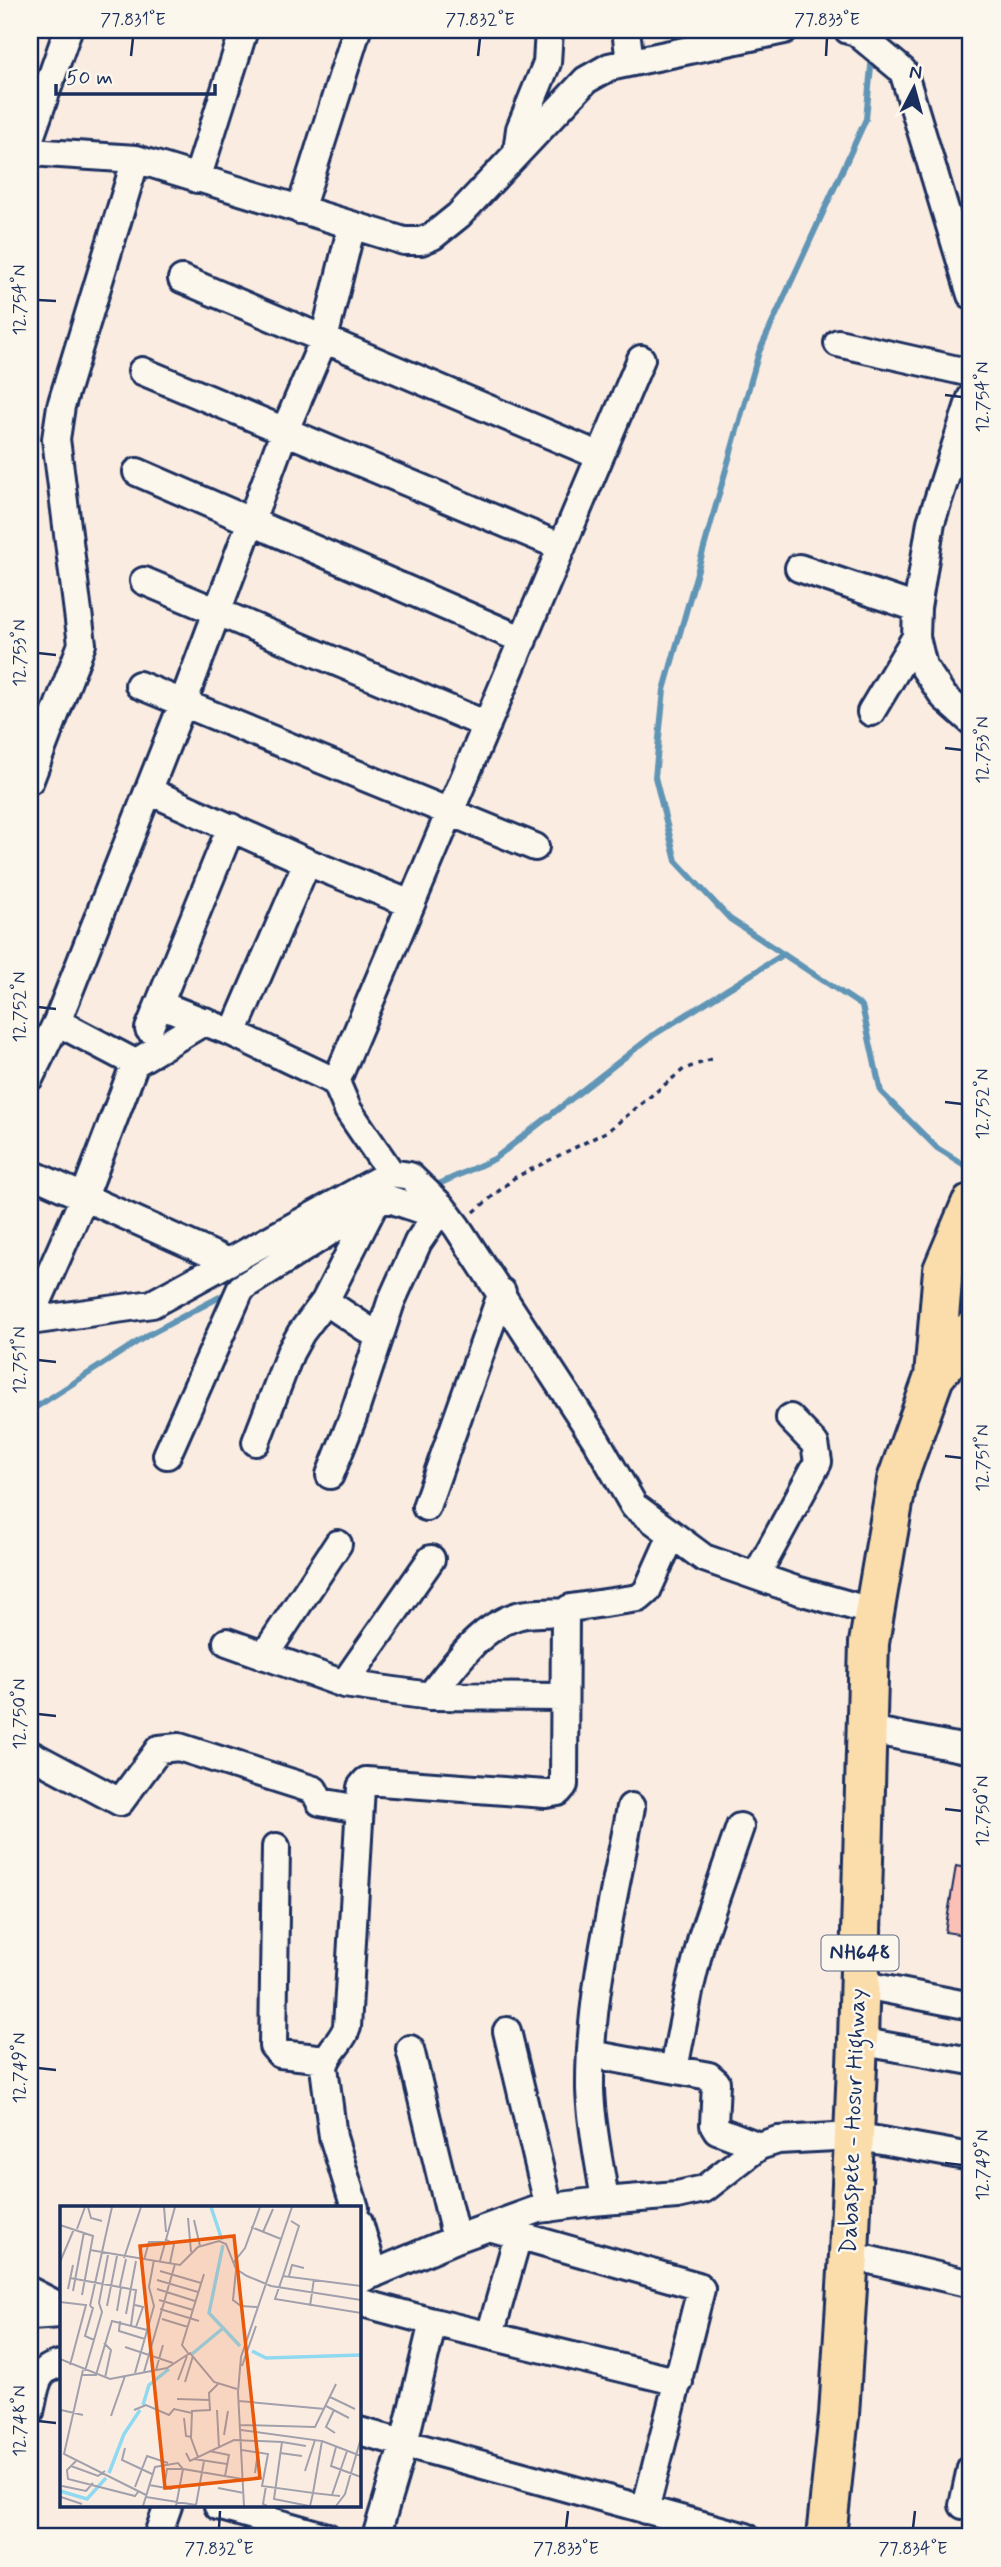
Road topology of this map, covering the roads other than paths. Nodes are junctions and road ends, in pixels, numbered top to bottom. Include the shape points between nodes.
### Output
1 (68, 30) edge
2 (244, 30) edge
3 (357, 30) edge
4 (549, 30) edge
5 (626, 30) edge
6 (784, 30) edge
7 (852, 31) edge
8 (630, 62) junction
9 (547, 63) junction
10 (586, 80) junction
11 (30, 138) edge
12 (30, 152) edge
13 (517, 153) junction
14 (136, 159) junction
15 (197, 179) junction
16 (300, 210) junction
17 (352, 225) junction
18 (182, 279) dead end
19 (969, 279) edge
20 (324, 339) junction
21 (838, 343) dead end
22 (641, 359) dead end
23 (142, 371) dead end
24 (971, 373) edge
25 (971, 398) edge
26 (285, 430) junction
27 (600, 456) junction
28 (137, 472) dead end
29 (250, 521) junction
30 (562, 547) junction
31 (799, 568) dead end
32 (144, 580) dead end
33 (917, 608) junction
34 (218, 612) junction
35 (915, 637) junction
36 (523, 640) junction
37 (139, 685) dead end
38 (183, 703) junction
39 (871, 712) dead end
40 (971, 721) edge
41 (487, 725) junction
42 (30, 780) edge
43 (149, 791) junction
44 (450, 811) junction
45 (231, 827) junction
46 (535, 847) dead end
47 (307, 862) junction
48 (411, 904) junction
49 (159, 1004) junction
50 (205, 1021) junction
51 (57, 1022) junction
52 (149, 1029) dead end
53 (233, 1033) junction
54 (135, 1063) junction
55 (30, 1077) edge
56 (336, 1082) junction
57 (30, 1172) edge
58 (400, 1174) junction
59 (84, 1197) junction
60 (376, 1202) junction
61 (971, 1204) edge
62 (443, 1213) junction
63 (229, 1262) junction
64 (502, 1292) junction
65 (325, 1301) junction
66 (30, 1320) edge
67 (971, 1331) edge
68 (379, 1337) junction
69 (934, 1377) junction
70 (790, 1418) dead end
71 (257, 1442) dead end
72 (167, 1455) dead end
73 (330, 1475) dead end
74 (426, 1507) dead end
75 (672, 1535) junction
76 (338, 1544) dead end
77 (431, 1559) dead end
78 (756, 1576) junction
79 (565, 1612) junction
80 (874, 1612) junction
81 (227, 1642) dead end
82 (264, 1656) junction
83 (344, 1684) junction
84 (430, 1696) junction
85 (564, 1696) junction
86 (865, 1729) junction
87 (971, 1750) edge
88 (30, 1754) edge
89 (631, 1807) dead end
90 (359, 1809) junction
91 (740, 1827) dead end
92 (276, 1847) dead end
93 (859, 1984) junction
94 (971, 2006) edge
95 (507, 2031) dead end
96 (858, 2041) junction
97 (410, 2049) dead end
98 (591, 2054) junction
99 (326, 2059) junction
100 (971, 2061) edge
101 (674, 2070) junction
102 (854, 2136) junction
103 (759, 2146) junction
104 (971, 2157) edge
105 (605, 2201) junction
106 (354, 2206) edge
107 (550, 2208) junction
108 (489, 2227) junction
109 (360, 2230) edge
110 (518, 2235) junction
111 (456, 2239) junction
112 (849, 2255) junction
113 (366, 2277) edge
114 (971, 2284) edge
115 (30, 2291) edge
116 (360, 2302) edge
117 (60, 2306) edge
118 (60, 2314) edge
119 (30, 2316) edge
120 (433, 2322) junction
121 (490, 2335) junction
122 (60, 2364) edge
123 (679, 2382) junction
124 (30, 2412) edge
125 (360, 2431) edge
126 (404, 2443) junction
127 (971, 2468) edge
128 (963, 2505) dead end
129 (167, 2508) edge
130 (225, 2508) edge
131 (645, 2510) junction
132 (157, 2537) edge
133 (327, 2537) edge
134 (376, 2537) edge
135 (746, 2537) edge
136 (827, 2537) edge

1 - 11 street
2 - 15 street
3 - 16 street
4 - 9 street
5 - 8 street
6 - 8 street
7 - 19 street via 903,71
8 - 10 street
9 - 10 street
9 - 13 street via 520,129
10 - 13 street
12 - 14 street
13 - 17 street via 433,236 404,242
14 - 15 street
14 - 42 street via 61,406 56,439 82,644
15 - 16 street
16 - 17 street
17 - 20 street
18 - 20 street
20 - 26 street
20 - 27 street
21 - 24 street
22 - 27 street
23 - 26 street
25 - 33 street via 932,522
26 - 29 street
26 - 30 street
27 - 30 street
28 - 29 street
29 - 34 street
29 - 36 street
30 - 36 street
31 - 33 street
32 - 34 street
33 - 35 street
34 - 38 street
34 - 41 street
35 - 39 street
35 - 40 street via 923,666 944,697
36 - 41 street
37 - 38 street
38 - 43 street
38 - 44 street
41 - 44 street
43 - 45 street
43 - 51 street
44 - 46 street
44 - 48 street
45 - 47 street
45 - 49 street
47 - 48 street
47 - 53 street
48 - 56 street
49 - 50 street
49 - 52 street
50 - 53 street
50 - 54 street
51 - 54 street
51 - 55 street
53 - 56 street
54 - 59 street
56 - 58 street via 348,1110
57 - 59 street
58 - 62 street
58 - 63 street
59 - 63 street
59 - 66 street
60 - 62 street via 389,1199
60 - 65 street
60 - 72 street via 241,1288
61 - 69 highway, Dabaspete - Hosur Highway / NH648 via 943,1270
62 - 64 street
62 - 68 street via 418,1242
63 - 66 street via 152,1304
64 - 74 street
64 - 75 street via 634,1506
65 - 68 street
65 - 71 street via 290,1353
67 - 69 highway, Dabaspete - Hosur Highway / NH648
68 - 73 street
69 - 80 highway, Dabaspete - Hosur Highway / NH648 via 897,1480
70 - 78 street via 816,1444 818,1462
75 - 78 street via 704,1558
75 - 79 street via 647,1591 639,1598
76 - 82 street
77 - 83 street
78 - 80 street
79 - 84 street via 518,1616 491,1628
79 - 85 street
80 - 86 highway, Dabaspete - Hosur Highway / NH648
81 - 82 street
82 - 83 street
83 - 84 street
84 - 85 street
85 - 90 street via 564,1785 558,1792 366,1781
86 - 87 street
86 - 93 highway, Dabaspete - Hosur Highway / NH648
88 - 90 street via 120,1802 159,1749 178,1747 314,1790 320,1802
89 - 98 street via 600,1974
90 - 99 street via 347,2027
91 - 101 street via 702,1937
92 - 99 street via 273,2046 280,2054
93 - 94 street
93 - 96 highway, Dabaspete - Hosur Highway / NH648
95 - 107 street
96 - 100 street
96 - 102 highway, Dabaspete - Hosur Highway / NH648
97 - 111 street
98 - 101 street
98 - 105 street via 590,2092
99 - 106 street via 333,2137
101 - 103 street via 709,2076 716,2082 717,2130
102 - 103 street via 778,2140
102 - 104 street
102 - 112 highway, Dabaspete - Hosur Highway / NH648
103 - 105 street via 704,2189
105 - 107 street
107 - 108 street
108 - 110 street
108 - 111 street
109 - 113 street
110 - 121 street
110 - 123 street via 698,2286 701,2294
111 - 113 street
112 - 114 street
112 - 136 highway, Dabaspete - Hosur Highway / NH648
115 - 117 street
116 - 120 street
118 - 119 street
120 - 121 street
120 - 126 street
121 - 123 street
122 - 124 street via 39,2374
123 - 131 street
125 - 126 street
126 - 131 street
126 - 134 street
127 - 128 street
129 - 132 street
130 - 133 street
131 - 135 street

